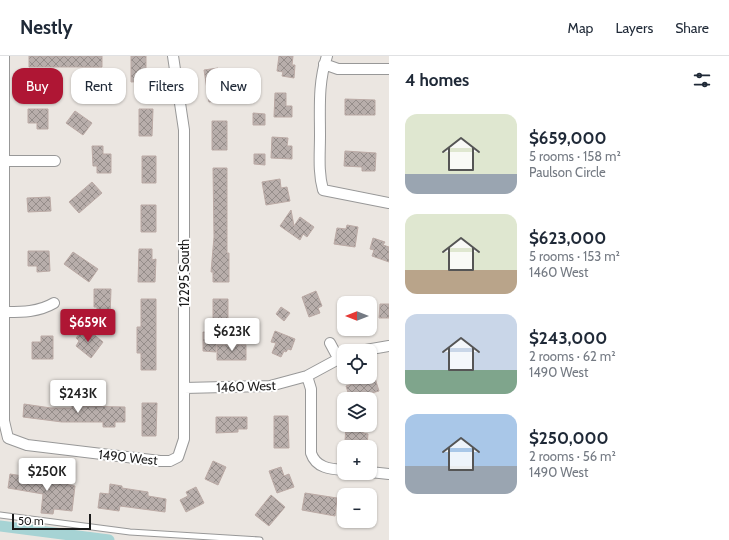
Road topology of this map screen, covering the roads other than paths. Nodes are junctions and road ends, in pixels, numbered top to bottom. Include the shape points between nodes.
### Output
1 (4, 56) edge
2 (174, 56) edge
3 (326, 60) edge
4 (389, 69) edge
5 (4, 161) junction
6 (55, 161) dead end
7 (389, 203) edge
8 (54, 303) dead end
9 (2, 312) edge
10 (330, 343) dead end
11 (389, 346) edge
12 (377, 348) edge
13 (337, 352) edge
14 (337, 359) edge
15 (307, 376) junction
16 (184, 388) junction
17 (178, 457) joint
18 (337, 469) edge
19 (377, 473) edge
20 (389, 474) edge
21 (0, 515) edge
22 (260, 540) edge

1 - 5 street
2 - 16 street, 12295 South via 184,130
3 - 4 street via 338,69
3 - 7 street via 320,92 320,171 323,190
5 - 6 street
5 - 9 street
8 - 9 street via 32,312
9 - 17 street, 1490 West via 4,421 8,438 26,445 160,461 170,461
10 - 13 street
11 - 12 street
14 - 15 street, 1460 West
15 - 16 street, 1460 West via 270,386
15 - 18 street via 311,388 311,452 317,463 323,467
16 - 17 street, 12295 South via 184,439
19 - 20 street
21 - 22 lane via 130,532

